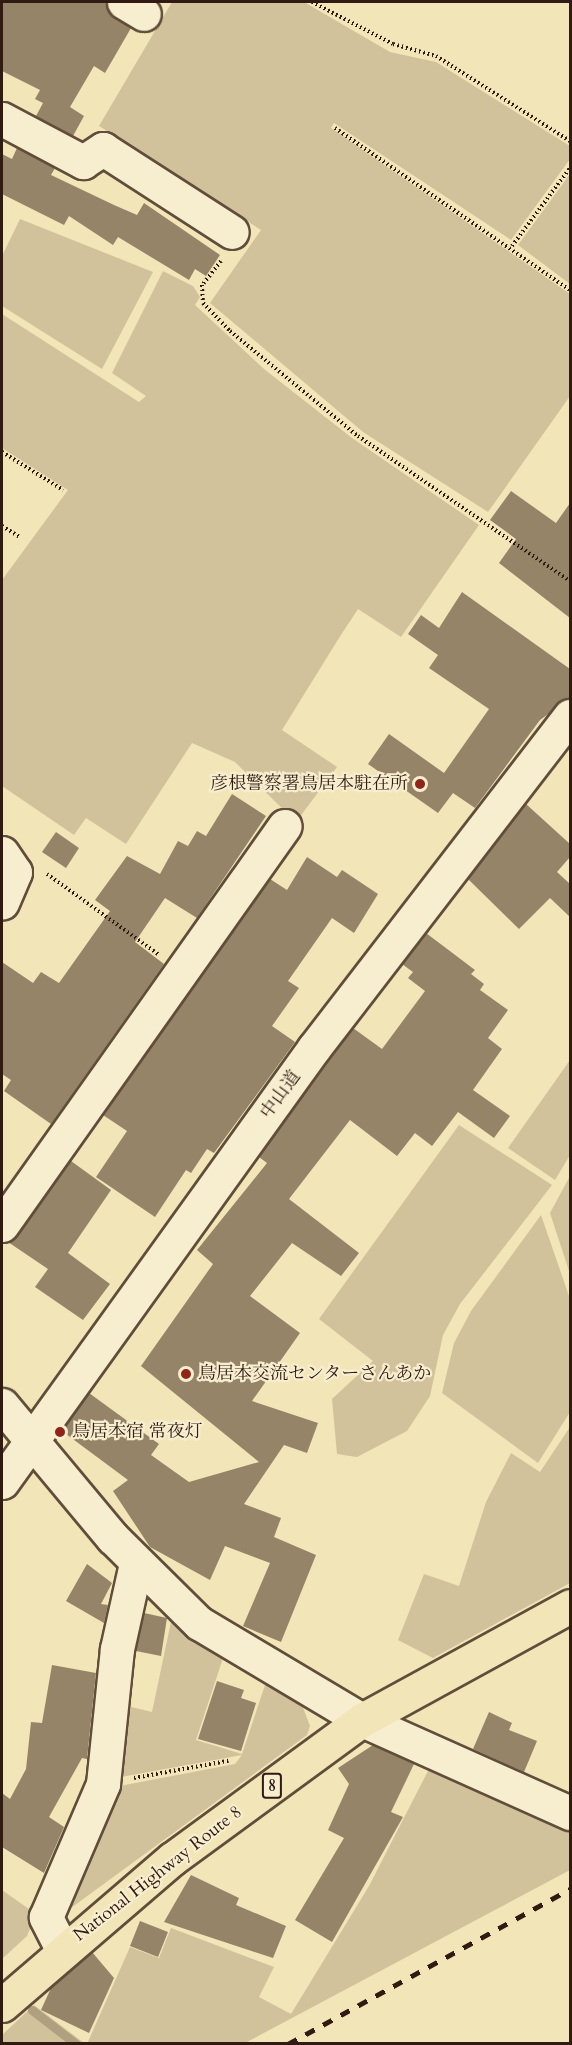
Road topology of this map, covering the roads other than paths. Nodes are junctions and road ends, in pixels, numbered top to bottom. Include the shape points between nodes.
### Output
1 (2, 119) edge
2 (232, 232) road end
3 (570, 716) edge
4 (285, 826) dead end
5 (2, 853) edge
6 (2, 902) edge
7 (2, 1225) edge
8 (2, 1404) edge
9 (33, 1439) junction
10 (2, 1482) edge
11 (136, 1563) junction
12 (570, 1606) edge
13 (362, 1720) junction
14 (570, 1814) edge
15 (62, 1949) junction
16 (2, 2005) edge

1 - 2 street via 83,162 103,149
3 - 9 street, 中山道 via 314,1048
4 - 7 street
5 - 6 street via 15,872
8 - 9 street
9 - 10 street, 中山道
9 - 11 street
11 - 13 street via 215,1634
11 - 15 street via 117,1649 103,1784 46,1917
12 - 13 highway, National Highway Route 8 / 8
13 - 14 street
13 - 15 highway, National Highway Route 8 / 8 via 172,1859
15 - 16 highway, National Highway Route 8 / 8

